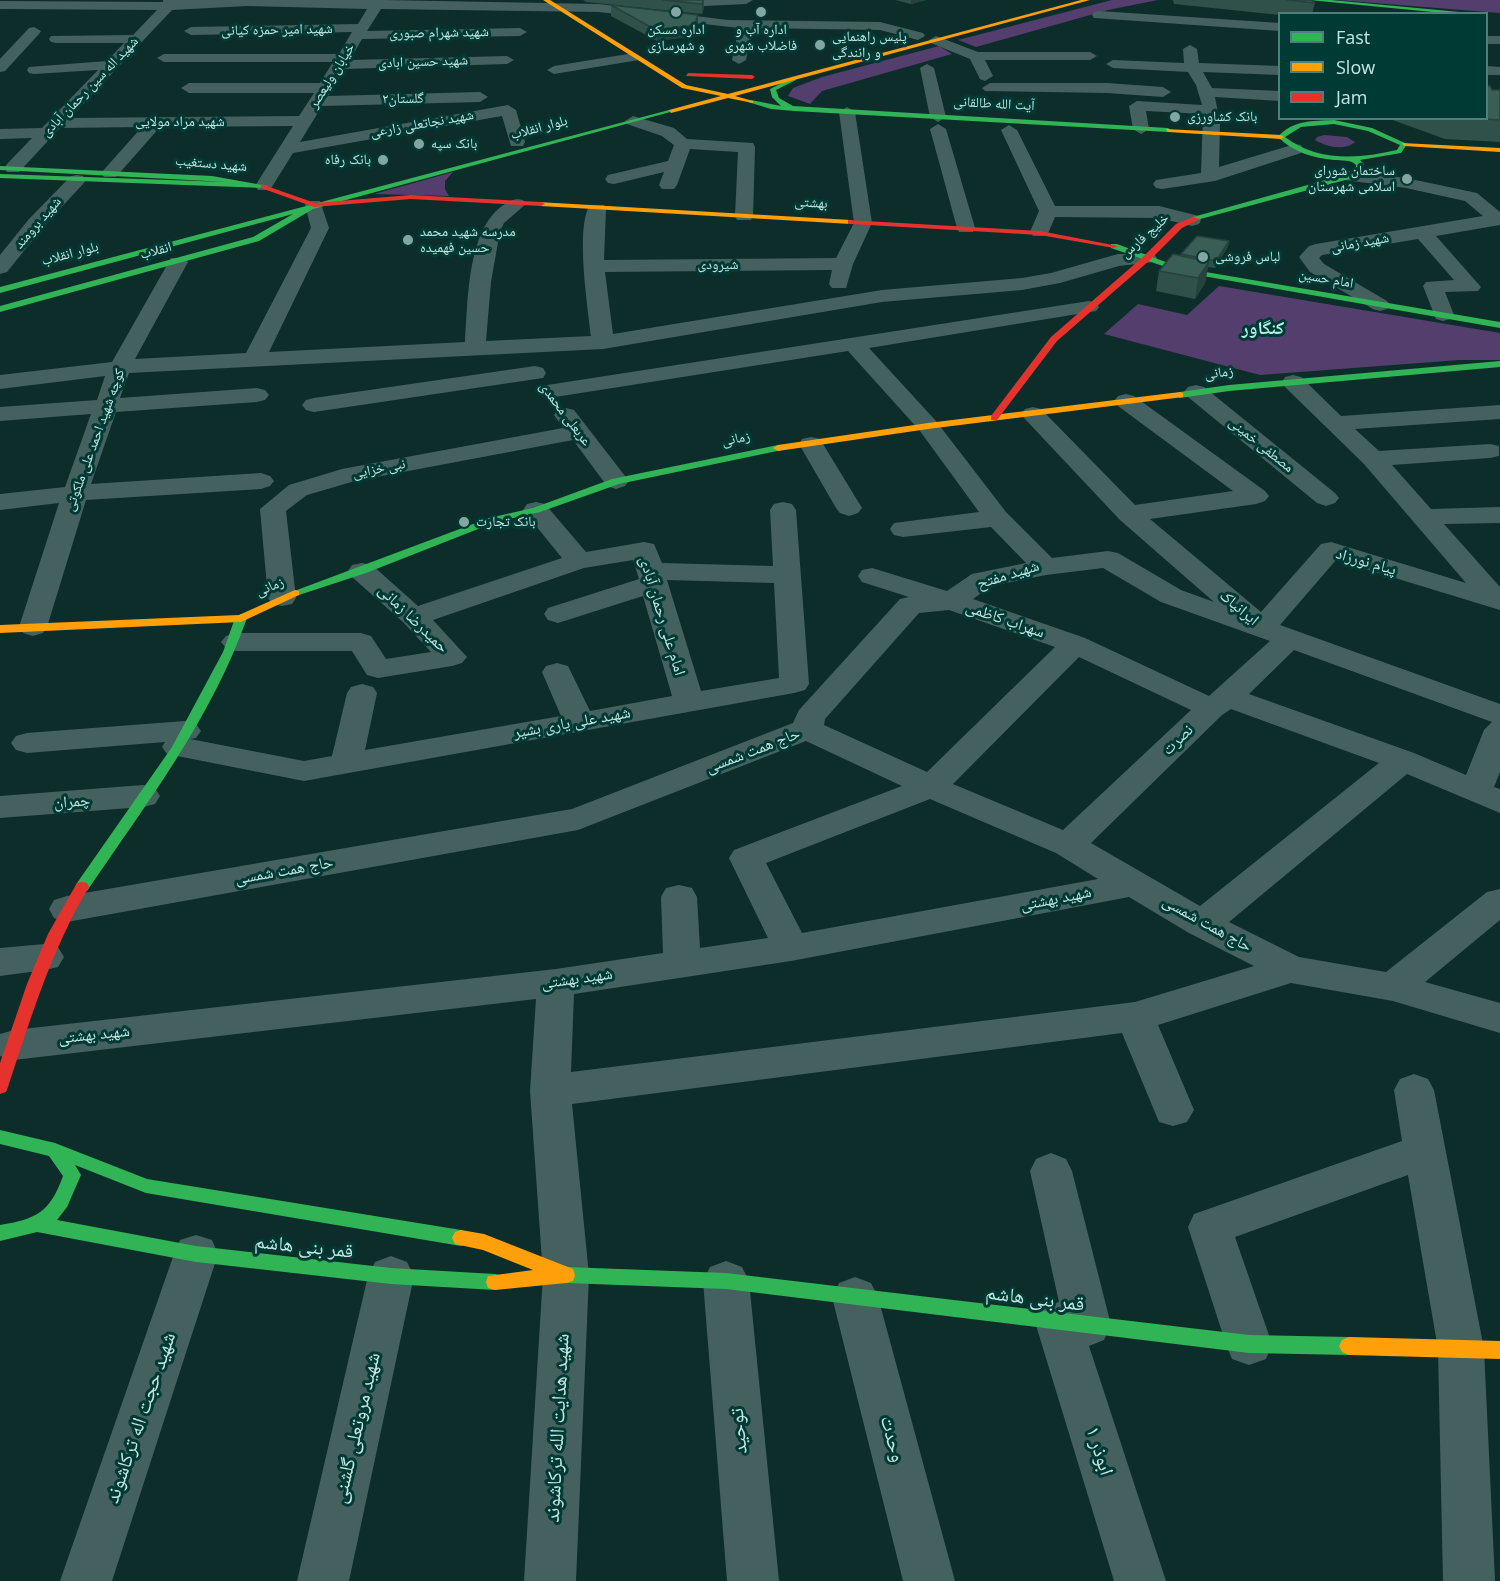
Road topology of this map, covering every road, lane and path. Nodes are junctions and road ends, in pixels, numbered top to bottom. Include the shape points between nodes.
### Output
1 (291, 0) edge
2 (746, 0) edge
3 (1057, 0) edge
4 (1087, 0) edge
5 (1304, 0) edge
6 (1312, 0) edge
7 (376, 2) edge
8 (169, 3) edge
9 (250, 3) junction
10 (553, 4) edge
11 (1355, 5) junction
12 (0, 6) edge
13 (1174, 6) dead end
14 (599, 8) junction
15 (1319, 12) edge
16 (1339, 12) edge
17 (1457, 12) edge
18 (1099, 15) dead end
19 (1164, 20) junction
20 (1193, 22) junction
21 (747, 25) junction
22 (1278, 27) edge
23 (11, 31) dead end
24 (191, 31) dead end
25 (360, 32) junction
26 (520, 32) junction
27 (918, 36) junction
28 (56, 39) dead end
29 (136, 39) junction
30 (936, 40) junction
31 (976, 56) junction
32 (1090, 56) dead end
33 (634, 57) junction
34 (164, 58) dead end
35 (507, 60) junction
36 (739, 60) dead end
37 (341, 62) junction
38 (1113, 64) dead end
39 (111, 65) junction
40 (1, 66) edge
41 (1191, 66) junction
42 (927, 68) dead end
43 (554, 70) dead end
44 (1278, 71) edge
45 (688, 75) junction
46 (798, 76) junction
47 (760, 77) junction
48 (189, 88) dead end
49 (494, 88) junction
50 (707, 90) junction
51 (1163, 92) dead end
52 (1206, 92) junction
53 (321, 94) junction
54 (726, 95) junction
55 (1278, 96) edge
56 (771, 107) junction
57 (794, 109) junction
58 (998, 109) junction
59 (1209, 110) junction
60 (847, 112) junction
61 (481, 114) junction
62 (637, 119) junction
63 (1335, 120) edge
64 (304, 121) junction
65 (156, 122) junction
66 (938, 123) junction
67 (51, 128) junction
68 (1141, 129) junction
69 (1214, 133) junction
70 (0, 134) edge
71 (1281, 137) junction
72 (94, 138) dead end
73 (145, 141) junction
74 (517, 142) junction
75 (683, 144) junction
76 (1404, 144) junction
77 (287, 148) junction
78 (1295, 149) junction
79 (1500, 150) edge
80 (471, 164) junction
81 (677, 164) junction
82 (1352, 168) junction
83 (4, 171) edge
84 (110, 173) junction
85 (1209, 177) junction
86 (614, 179) dead end
87 (77, 180) junction
88 (1162, 184) dead end
89 (668, 185) dead end
90 (264, 186) junction
91 (469, 201) junction
92 (306, 202) junction
93 (517, 204) junction
94 (597, 209) junction
95 (1048, 211) junction
96 (744, 216) junction
97 (1498, 219) edge
98 (1192, 220) junction
99 (862, 223) junction
100 (966, 228) junction
101 (1422, 232) junction
102 (1040, 233) junction
103 (1147, 258) junction
104 (178, 262) junction
105 (843, 264) junction
106 (593, 266) junction
107 (0, 268) edge
108 (0, 277) edge
109 (0, 290) edge
110 (835, 304) junction
111 (1380, 305) junction
112 (1089, 307) junction
113 (0, 309) edge
114 (1443, 315) junction
115 (1500, 325) edge
116 (603, 342) junction
117 (853, 343) junction
118 (514, 346) junction
119 (474, 348) junction
120 (253, 361) junction
121 (1500, 365) edge
122 (120, 367) junction
123 (0, 382) edge
124 (542, 382) junction
125 (1293, 382) junction
126 (1196, 392) junction
127 (256, 396) dead end
128 (1126, 401) junction
129 (107, 405) junction
130 (314, 405) dead end
131 (1500, 412) edge
132 (0, 414) edge
133 (1033, 414) junction
134 (994, 418) junction
135 (1336, 423) junction
136 (928, 426) junction
137 (579, 432) junction
138 (811, 444) junction
139 (1490, 451) dead end
140 (1373, 459) junction
141 (261, 481) dead end
142 (616, 481) junction
143 (75, 493) junction
144 (1326, 498) dead end
145 (0, 502) edge
146 (849, 508) dead end
147 (536, 510) junction
148 (783, 510) dead end
149 (1129, 514) junction
150 (1500, 515) edge
151 (1423, 517) junction
152 (997, 518) junction
153 (903, 530) dead end
154 (579, 561) junction
155 (1046, 567) junction
156 (362, 571) junction
157 (788, 575) junction
158 (872, 576) dead end
159 (650, 577) junction
160 (282, 598) junction
161 (951, 601) junction
162 (1500, 603) edge
163 (558, 614) dead end
164 (414, 617) junction
165 (33, 627) junction
166 (0, 629) edge
167 (239, 630) junction
168 (1276, 633) junction
169 (1075, 644) junction
170 (557, 672) dead end
171 (362, 693) dead end
172 (689, 703) junction
173 (1220, 703) junction
174 (1500, 715) edge
175 (579, 722) junction
176 (807, 729) junction
177 (1500, 730) edge
178 (181, 739) junction
179 (27, 742) dead end
180 (1403, 760) junction
181 (346, 764) junction
182 (931, 787) junction
183 (143, 796) junction
184 (1488, 797) edge
185 (0, 807) edge
186 (1068, 845) junction
187 (1135, 884) junction
188 (679, 897) dead end
189 (1500, 901) edge
190 (67, 909) junction
191 (1202, 924) junction
192 (791, 948) junction
193 (45, 957) junction
194 (0, 962) edge
195 (682, 964) junction
196 (1291, 969) junction
197 (556, 983) junction
198 (1393, 987) junction
199 (1135, 1017) junction
200 (1500, 1018) edge
201 (14, 1045) junction
202 (0, 1087) edge
203 (1414, 1090) dead end
204 (550, 1091) junction
205 (1173, 1110) dead end
206 (0, 1137) edge
207 (56, 1150) junction
208 (1425, 1151) junction
209 (1051, 1171) dead end
210 (40, 1225) junction
211 (0, 1233) edge
212 (196, 1254) junction
213 (566, 1275) junction
214 (391, 1276) junction
215 (726, 1281) junction
216 (855, 1297) junction
217 (1073, 1323) junction
218 (1249, 1344) junction
219 (1481, 1350) edge
220 (86, 1581) edge
221 (323, 1581) edge
222 (550, 1581) edge
223 (753, 1581) edge
224 (929, 1581) edge
225 (1140, 1581) edge
226 (1469, 1581) edge

1 - 9 street
2 - 14 street
3 - 27 main road, بلوار انقلاب
4 - 30 main road, بلوار انقلاب
5 - 15 main road
6 - 11 main road
7 - 9 street
7 - 10 street
7 - 25 street, خیابان ولیعصر
8 - 9 street
8 - 12 street
8 - 29 street, شهید اله سین رحمان آبادی
10 - 14 street
10 - 26 street, شهید نجاتعلی زارعی
10 - 33 main road, آیت الله طالقانی
10 - 45 main road
11 - 16 main road
11 - 17 main road
13 - 19 street
14 - 21 street
18 - 19 street
19 - 20 street
20 - 22 street
20 - 41 street
21 - 27 street via 880,26
21 - 36 street
23 - 40 street via 34,31
24 - 25 street, شهید امیر حمزه کیانی
25 - 26 street, شهید شهرام صبوری
25 - 37 street, خیابان ولیعصر
26 - 35 street, شهید نجاتعلی زارعی
27 - 47 main road, بلوار انقلاب
28 - 29 street
29 - 39 street, شهید اله سین رحمان آبادی
30 - 31 street
30 - 46 main road, بلوار انقلاب
31 - 32 street
31 - 58 street
33 - 43 street
33 - 50 main road, آیت الله طالقانی via 684,87
34 - 37 street, شهید حسین ابادی
35 - 37 street, شهید حسین ابادی
35 - 49 street, شهید نجاتعلی زارعی
37 - 53 street, خیابان ولیعصر
38 - 41 street
39 - 40 street
39 - 67 street, شهید اله سین رحمان آبادی
41 - 44 street
41 - 52 street
42 - 66 street
45 - 47 main road
45 - 50 main road
46 - 54 main road, بلوار انقلاب
46 - 57 main road via 773,89 778,102
47 - 50 main road, بلوار انقلاب
48 - 53 street, گلستان۲
49 - 53 street, گلستان۲
49 - 61 street, شهید نجاتعلی زارعی
50 - 54 main road, آیت الله طالقانی
50 - 74 main road, بلوار انقلاب
51 - 58 street via 1107,88
52 - 55 street
52 - 59 street
53 - 64 street, خیابان ولیعصر
54 - 56 main road, آیت الله طالقانی
54 - 62 main road, بلوار انقلاب
56 - 57 main road, آیت الله طالقانی
56 - 62 main road
57 - 60 main road, آیت الله طالقانی
58 - 66 main road, آیت الله طالقانی
58 - 68 main road, آیت الله طالقانی
58 - 95 street
59 - 68 street via 1137,106
59 - 69 street
60 - 66 main road, آیت الله طالقانی
60 - 99 street
61 - 74 street via 508,110
61 - 77 street, شهید نجاتعلی زارعی
62 - 75 street via 668,132
62 - 80 main road, بلوار انقلاب
63 - 71 main road via 1303,124
63 - 76 main road via 1369,127
64 - 65 street, شهید مراد مولایی
64 - 77 street, خیابان ولیعصر
65 - 67 street, شهید مراد مولایی
65 - 73 street
66 - 100 street
67 - 70 street, شهید مراد مولایی
67 - 83 street, شهید اله سین رحمان آبادی
68 - 69 main road, آیت الله طالقانی
69 - 71 main road, آیت الله طالقانی
69 - 85 street
71 - 78 main road
72 - 73 street
73 - 84 street
74 - 92 main road, بلوار انقلاب
75 - 81 street
75 - 96 street via 747,147
76 - 79 main road
76 - 82 main road via 1399,152
77 - 90 street
78 - 82 main road
78 - 85 street
80 - 91 main road via 454,185
80 - 92 main road, بلوار انقلاب
81 - 86 street
81 - 89 street
82 - 97 street via 1472,197
82 - 98 main road, خلیج فارس
83 - 84 main road, شهید دستغیب
83 - 87 main road, شهید دستغیب
84 - 90 main road, شهید دستغیب via 212,178
85 - 88 street
87 - 90 main road, شهید دستغیب
87 - 107 street, شهید برومند
90 - 92 main road
91 - 92 main road, بهشتی via 411,197
91 - 93 main road, بهشتی
92 - 104 main road, انقلاب via 256,239
92 - 108 main road, بلوار انقلاب
92 - 109 main road, بلوار انقلاب
92 - 120 street via 320,228
93 - 94 main road, بهشتی
93 - 119 street via 495,221 490,231
94 - 96 main road, بهشتی
94 - 106 street via 592,234
95 - 98 street via 1159,212
95 - 102 street
96 - 99 main road, بهشتی
97 - 101 street, شهید زمانی
98 - 103 main road, خلیج فارس via 1179,226
99 - 100 main road, بهشتی
99 - 105 street
100 - 102 main road, بهشتی
101 - 111 street, شهید زمانی via 1316,250 1309,257 1317,268
101 - 114 street via 1471,286 1433,285
102 - 103 main road, بهشتی via 1115,246
103 - 110 street via 1118,260 1022,284
103 - 111 main road, امام حسین via 1180,270
103 - 112 main road, خلیج فارس
104 - 113 main road, انقلاب
104 - 122 street, کوچه شهید احمد علی ملکوتی
105 - 106 street, شیرودی
105 - 110 street
106 - 116 street
110 - 116 street
111 - 114 main road, امام حسین
112 - 117 street
112 - 134 main road, خلیج فارس via 1054,339
114 - 115 main road, امام حسین
116 - 118 street
117 - 124 street
117 - 136 street, شهید مفتح
118 - 119 street
118 - 124 street, عربعلی محمدی
119 - 120 street
120 - 122 street
121 - 125 main road, زمانی
122 - 123 street
122 - 129 street, کوچه شهید احمد علی ملکوتی
124 - 130 street
124 - 137 street, عربعلی محمدی
125 - 126 main road, زمانی
125 - 135 street
126 - 128 main road, زمانی
126 - 144 street, مصطفی خمینی
127 - 129 street
128 - 133 main road, زمانی
128 - 149 street via 1256,496
129 - 132 street
129 - 143 street, کوچه شهید احمد علی ملکوتی
131 - 135 street
133 - 134 main road, زمانی
133 - 149 street, ایرانپاک
134 - 136 main road, زمانی
135 - 140 street
136 - 138 main road, زمانی
136 - 152 street, شهید مفتح
137 - 142 street, عربعلی محمدی
137 - 160 street, نبی خزایی via 351,474 298,490 273,509
138 - 142 main road, زمانی
138 - 146 street
139 - 140 street
140 - 151 street
141 - 143 street
142 - 147 main road, زمانی
143 - 145 street
143 - 165 street, کوچه شهید احمد علی ملکوتی
147 - 154 street
147 - 156 main road, زمانی via 493,520
148 - 157 street, شهید علی یاری بشیر
149 - 168 street, ایرانپاک
150 - 151 street
151 - 162 street
152 - 153 street
152 - 155 street, شهید مفتح
154 - 159 street, امام علی رحمان آبادی via 644,550
154 - 164 street
155 - 161 street, شهید مفتح via 982,580
155 - 168 street via 1108,559 1171,596
156 - 160 main road, زمانی
156 - 164 street, حمیدرضا زمانی
157 - 159 street
157 - 172 street, شهید علی یاری بشیر via 794,684
158 - 161 street
159 - 163 street
159 - 172 street, امام علی رحمان آبادی
160 - 167 main road, زمانی
161 - 169 street, سهراب کاظمی
161 - 176 street, سهراب کاظمی via 910,605 810,717
162 - 168 street, پیام نورزاد via 1331,550
164 - 167 street, حمیدرضا زمانی via 452,657 378,669 361,642
165 - 166 main road, زمانی
165 - 167 main road, زمانی
167 - 178 main road
168 - 173 street, نصرت
168 - 174 street, ایرانپاک
169 - 173 street, سهراب کاظمی
169 - 182 street
170 - 175 street
171 - 181 street
172 - 175 street, شهید علی یاری بشیر
173 - 180 street, سهراب کاظمی
173 - 186 street, نصرت
175 - 181 street, شهید علی یاری بشیر
176 - 182 street, حاج همت شمسی
176 - 190 street, حاج همت شمسی via 578,819
177 - 184 street
178 - 179 street, شهید علی یاری بشیر
178 - 181 street, شهید علی یاری بشیر via 304,771
178 - 183 main road
180 - 184 street, سهراب کاظمی
180 - 191 street
182 - 186 street, حاج همت شمسی
182 - 192 street via 746,858
183 - 185 street, چمران
183 - 190 main road
186 - 187 street, حاج همت شمسی
187 - 191 street, حاج همت شمسی
187 - 192 street, شهید بهشتی
188 - 195 street
189 - 198 street
190 - 193 main road
191 - 196 street, حاج همت شمسی
192 - 195 street, شهید بهشتی
193 - 194 street
193 - 201 main road
195 - 197 street, شهید بهشتی
196 - 198 street, حاج همت شمسی
196 - 199 street
197 - 201 street, شهید بهشتی
197 - 204 street, شهید هدایت الله ترکاشوند
198 - 200 street, حاج همت شمسی
199 - 204 street
199 - 205 street
201 - 202 main road
203 - 208 street
204 - 213 street, شهید هدایت الله ترکاشوند
206 - 207 main road, قمر بنی هاشم
207 - 210 main road via 72,1175 61,1204
207 - 213 main road, قمر بنی هاشم via 146,1186 484,1242
208 - 218 street via 1210,1227
208 - 219 street
209 - 217 street, ابوذر ۱
210 - 211 main road
210 - 212 main road, قمر بنی هاشم
212 - 214 main road, قمر بنی هاشم
212 - 220 street, شهید حجت اله ترکاشوند
213 - 214 main road, قمر بنی هاشم via 490,1283
213 - 215 main road, قمر بنی هاشم
213 - 222 street, شهید هدایت الله ترکاشوند
214 - 221 street, شهید مروتعلی گلشنی
215 - 216 main road, قمر بنی هاشم
215 - 223 street, توحید
216 - 217 main road, قمر بنی هاشم
216 - 224 street, وحدت
217 - 218 main road, قمر بنی هاشم
217 - 225 street, ابوذر ۱
218 - 219 main road, قمر بنی هاشم
219 - 226 street

